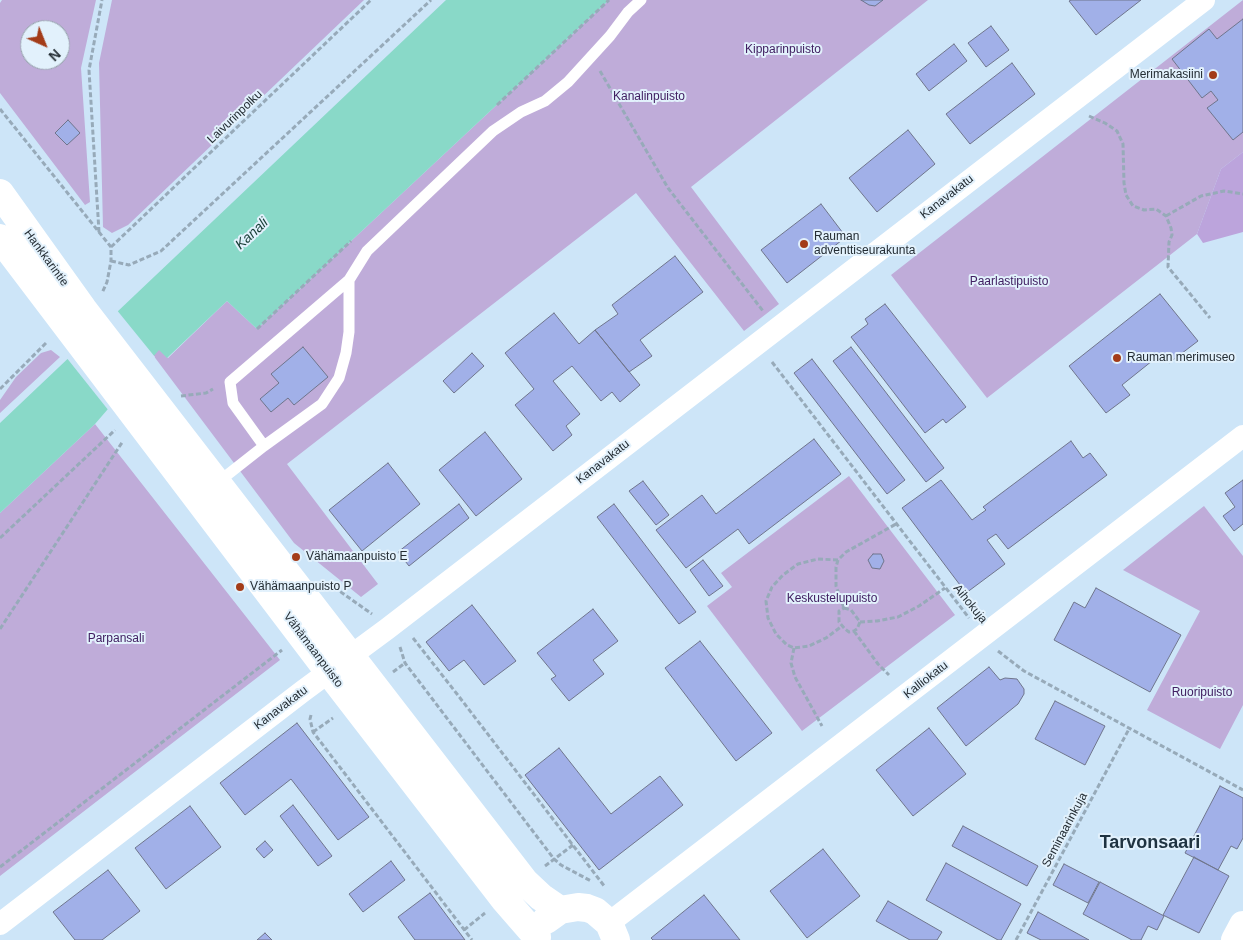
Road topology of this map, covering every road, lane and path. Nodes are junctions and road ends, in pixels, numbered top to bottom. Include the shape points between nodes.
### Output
1 (102, 0) edge
2 (372, 0) edge
3 (430, 0) edge
4 (641, 0) edge
5 (1204, 0) edge
6 (592, 57) junction
7 (0, 109) edge
8 (1082, 113) dead end
9 (0, 193) edge
10 (1243, 194) edge
11 (1166, 216) junction
12 (99, 233) junction
13 (0, 238) edge
14 (111, 261) dead end
15 (349, 280) junction
16 (1210, 318) dead end
17 (776, 328) junction
18 (72, 333) junction
19 (757, 343) junction
20 (230, 382) junction
21 (0, 389) edge
22 (175, 397) dead end
23 (129, 404) junction
24 (126, 436) dead end
25 (1243, 436) edge
26 (264, 446) junction
27 (217, 482) junction
28 (896, 524) junction
29 (0, 538) edge
30 (838, 560) junction
31 (945, 588) junction
32 (844, 608) junction
33 (860, 622) junction
34 (842, 626) junction
35 (0, 629) edge
36 (854, 631) junction
37 (411, 636) dead end
38 (984, 636) junction
39 (286, 646) dead end
40 (794, 648) junction
41 (405, 663) dead end
42 (340, 664) junction
43 (889, 675) dead end
44 (822, 726) dead end
45 (1129, 729) junction
46 (1243, 790) edge
47 (573, 845) junction
48 (554, 859) junction
49 (0, 867) edge
50 (560, 910) junction
51 (0, 924) edge
52 (1243, 925) edge
53 (612, 932) edge
54 (536, 938) edge
55 (1016, 940) edge
56 (1235, 940) edge

1 - 12 path via 89,70
2 - 12 path, Laivurinpolku via 111,247
3 - 14 path via 161,251 128,265
4 - 6 lane
5 - 17 street, Kanavakatu
6 - 15 lane via 544,101 493,131 368,251
6 - 17 path via 668,188
7 - 12 path
8 - 11 path via 1117,131 1123,144 1126,195 1133,206 1144,210 1156,209
9 - 18 main road, Hankkarintie via 42,254
10 - 11 path via 1224,191 1201,196
11 - 16 path via 1172,236 1168,267
13 - 18 main road, Hankkarintie
15 - 20 lane
15 - 26 lane via 349,332 339,378 322,404
17 - 19 street, Kanavakatu
18 - 21 path
18 - 23 main road, Vähämaanpuisto
19 - 28 path, Aihokuja
19 - 42 street, Kanavakatu
20 - 22 path via 206,393
20 - 26 lane via 233,403
23 - 27 main road, Vähämaanpuisto
23 - 29 path
23 - 42 main road, Vähämaanpuisto
24 - 35 path
25 - 38 street, Kalliokatu
26 - 27 lane
27 - 42 main road, Vähämaanpuisto
28 - 30 path via 846,552
28 - 31 path, Aihokuja
30 - 32 path via 836,586
30 - 40 path via 818,559 798,564 772,587 766,601 768,618 776,634
31 - 33 path via 898,617
31 - 38 path, Aihokuja
32 - 33 path via 851,610
32 - 34 path via 838,616
33 - 36 path
34 - 36 path via 849,632
34 - 40 path via 809,646
36 - 43 path
37 - 47 path
38 - 45 path, Aihokuja via 1024,671
38 - 53 street, Kalliokatu
39 - 49 path
40 - 44 path via 791,663 795,677
41 - 48 path
42 - 50 main road, Vähämaanpuisto via 525,882
42 - 51 street, Kanavakatu
42 - 54 main road, Vähämaanpuisto via 504,899
45 - 46 path, Aihokuja
45 - 55 path, Seminaarinkuja
47 - 48 path
47 - 48 path via 607,890
50 - 53 main road via 569,907 595,911
50 - 54 main road via 545,921
52 - 56 main road

